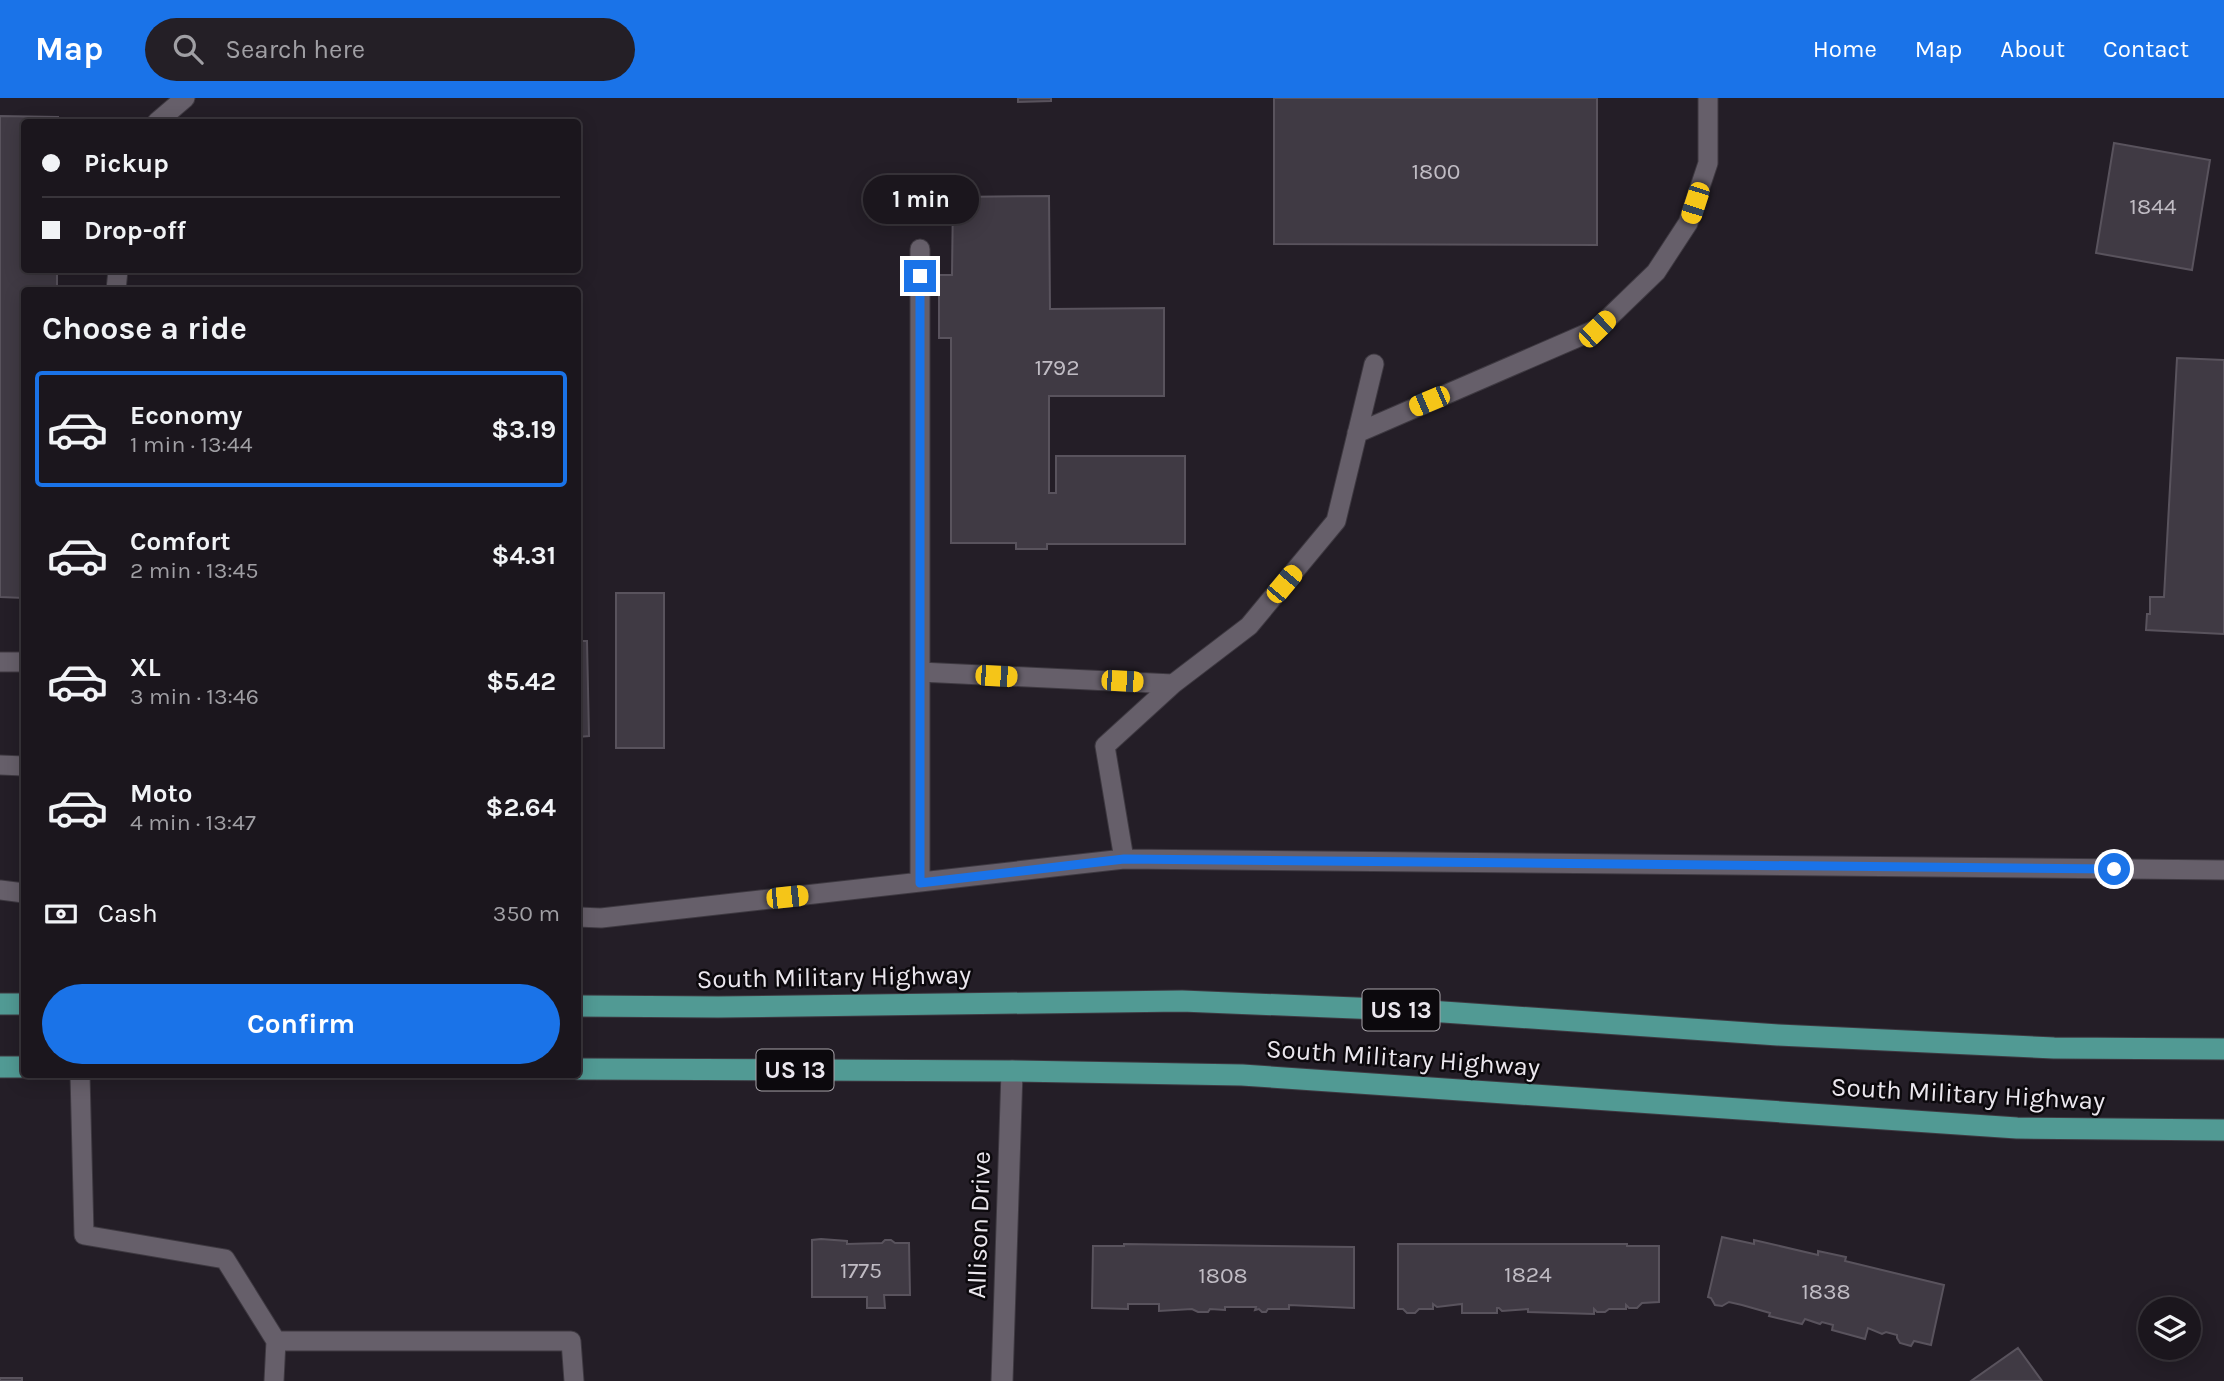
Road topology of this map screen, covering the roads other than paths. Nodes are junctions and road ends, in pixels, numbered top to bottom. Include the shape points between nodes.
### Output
1 (185, 98) edge
2 (1708, 98) edge
3 (160, 119) edge
4 (920, 249) dead end
5 (1374, 364) dead end
6 (1357, 433) junction
7 (0, 662) edge
8 (21, 662) edge
9 (920, 672) junction
10 (1173, 684) junction
11 (0, 765) edge
12 (21, 766) edge
13 (1124, 859) junction
14 (2224, 870) edge
15 (920, 883) junction
16 (0, 890) edge
17 (21, 893) edge
18 (581, 917) edge
19 (0, 1003) edge
20 (21, 1004) edge
21 (581, 1006) edge
22 (2224, 1049) edge
23 (0, 1067) edge
24 (21, 1067) edge
25 (581, 1069) edge
26 (1012, 1071) junction
27 (80, 1078) edge
28 (2224, 1130) edge
29 (276, 1340) junction
30 (274, 1381) edge
31 (574, 1381) edge
32 (1002, 1381) edge

1 - 3 lane
2 - 6 lane via 1708,163 1688,223 1656,272 1597,329
4 - 9 lane
5 - 6 lane
6 - 10 lane via 1336,521 1249,626
7 - 8 lane
9 - 10 lane
9 - 15 lane
10 - 13 lane via 1105,746
11 - 12 lane
13 - 14 lane
13 - 15 lane
15 - 18 lane
16 - 17 lane
19 - 20 main road
21 - 22 main road, South Military Highway / US 13 via 1182,1001 2054,1048
23 - 24 main road
25 - 26 main road, South Military Highway / US 13
26 - 28 main road, South Military Highway / US 13 via 1242,1075 2017,1128
26 - 32 street, Allison Drive
27 - 29 lane via 84,1235 225,1259
29 - 30 lane
29 - 31 lane via 571,1341

